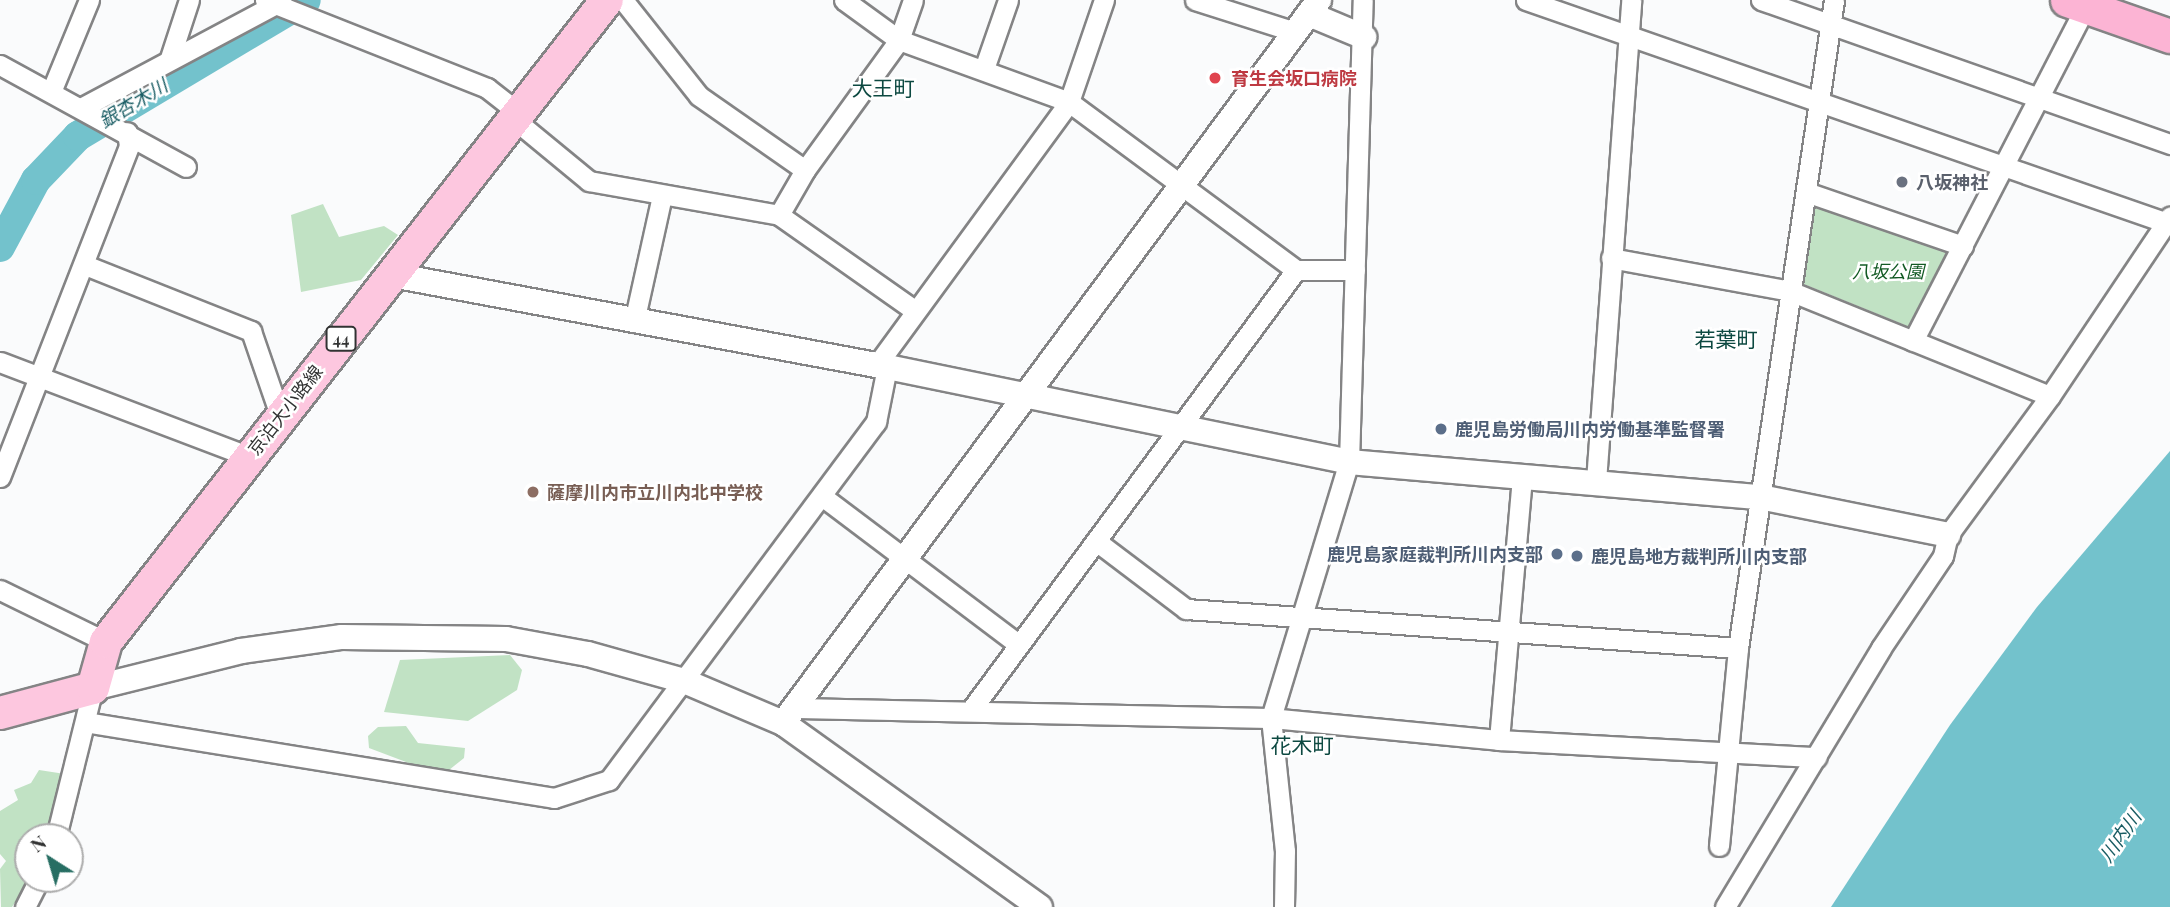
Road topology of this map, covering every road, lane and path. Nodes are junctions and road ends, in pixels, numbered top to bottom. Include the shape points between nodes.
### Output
1 (89, 0) edge
2 (189, 0) edge
3 (607, 0) edge
4 (623, 0) edge
5 (844, 0) edge
6 (913, 0) edge
7 (1008, 0) edge
8 (1104, 0) edge
9 (1195, 0) edge
10 (1363, 0) edge
11 (1526, 0) edge
12 (1631, 0) edge
13 (1761, 0) edge
14 (1833, 0) edge
15 (2081, 2) edge
16 (277, 3) edge
17 (1308, 15) edge
18 (1829, 24) junction
19 (1364, 35) junction
20 (2170, 36) edge
21 (1629, 37) junction
22 (899, 40) junction
23 (170, 58) junction
24 (0, 65) edge
25 (984, 69) junction
26 (51, 92) junction
27 (2040, 98) junction
28 (1820, 101) junction
29 (1069, 102) junction
30 (85, 110) junction
31 (517, 117) junction
32 (121, 129) junction
33 (2170, 144) edge
34 (186, 167) dead end
35 (2004, 167) junction
36 (805, 170) junction
37 (1183, 184) junction
38 (1806, 192) junction
39 (662, 196) junction
40 (779, 215) junction
41 (2168, 220) edge
42 (1963, 246) junction
43 (1611, 258) junction
44 (85, 265) junction
45 (1296, 270) junction
46 (1355, 270) junction
47 (392, 275) junction
48 (1790, 291) junction
49 (914, 310) junction
50 (634, 322) junction
51 (1913, 341) junction
52 (0, 362) edge
53 (881, 366) junction
54 (41, 377) junction
55 (2050, 396) junction
56 (1026, 398) junction
57 (280, 415) junction
58 (1181, 430) junction
59 (248, 456) junction
60 (1349, 462) junction
61 (1522, 476) junction
62 (0, 477) edge
63 (1596, 481) junction
64 (823, 497) junction
65 (1760, 497) junction
66 (1948, 535) junction
67 (1096, 541) junction
68 (905, 557) junction
69 (0, 590) edge
70 (1300, 617) junction
71 (1508, 630) junction
72 (106, 642) junction
73 (1018, 644) junction
74 (1738, 648) junction
75 (684, 681) junction
76 (93, 688) junction
77 (971, 710) junction
78 (0, 713) edge
79 (789, 716) junction
80 (1271, 718) junction
81 (85, 722) junction
82 (1499, 740) junction
83 (1725, 750) junction
84 (1817, 757) junction
85 (60, 823) edge
86 (1719, 846) dead end
87 (1041, 907) edge
88 (1284, 907) edge
89 (1725, 907) edge

1 - 26 street
2 - 23 street
3 - 31 main road, 京泊大小路線 / 44
4 - 36 street via 699,96
5 - 22 street
6 - 22 street
7 - 25 street
8 - 29 street
9 - 17 street
10 - 19 street
11 - 21 street
12 - 21 street
13 - 18 street
14 - 18 street
15 - 20 highway
15 - 27 street
16 - 23 street
16 - 31 street via 487,88
17 - 19 street
17 - 37 street
18 - 27 street
18 - 28 street
19 - 46 street
21 - 28 street
21 - 43 street
22 - 25 street
22 - 36 street
23 - 30 street
24 - 26 street
25 - 29 street
26 - 30 street
27 - 33 street
27 - 35 street
28 - 35 street
28 - 38 street
29 - 37 street
29 - 49 street
30 - 32 street
31 - 39 street via 589,181
31 - 47 main road, 京泊大小路線 / 44
32 - 34 street
32 - 44 street via 129,146
35 - 41 street
35 - 42 street
36 - 40 street
37 - 45 street
37 - 56 street
38 - 42 street
38 - 48 street
39 - 40 street
39 - 50 street
40 - 49 street
41 - 55 street
42 - 51 street
43 - 48 street
43 - 63 street
44 - 54 street
44 - 57 street via 251,331
45 - 46 street
45 - 58 street
46 - 60 street
47 - 50 street
47 - 57 main road, 京泊大小路線 / 44
48 - 51 street
48 - 65 street
49 - 53 street
50 - 53 street
51 - 55 street
52 - 54 street
53 - 56 street
53 - 64 street via 876,422
54 - 59 street
54 - 62 street
55 - 66 street
56 - 58 street
56 - 68 street
57 - 59 main road, 京泊大小路線 / 44
58 - 60 street
58 - 67 street
59 - 72 main road, 京泊大小路線 / 44
60 - 61 street
60 - 70 street
61 - 63 street
61 - 71 street
63 - 65 street
64 - 68 street
64 - 75 street
65 - 66 street
65 - 74 street
66 - 84 street via 1943,556 1881,648
67 - 70 street via 1186,609
67 - 73 street
68 - 73 street
68 - 79 street
69 - 72 street
70 - 71 street
70 - 80 street
71 - 74 street
71 - 82 street
72 - 76 main road, 京泊大小路線 / 44
73 - 77 street
74 - 83 street
75 - 76 street via 588,654 506,639 381,634 252,649
75 - 79 street
75 - 81 street via 609,780 554,798
76 - 78 main road
76 - 81 street
77 - 79 street
77 - 80 street
79 - 87 street
80 - 82 street
80 - 88 street via 1285,851
81 - 85 street
82 - 83 street
83 - 84 street
83 - 86 street
84 - 89 street

